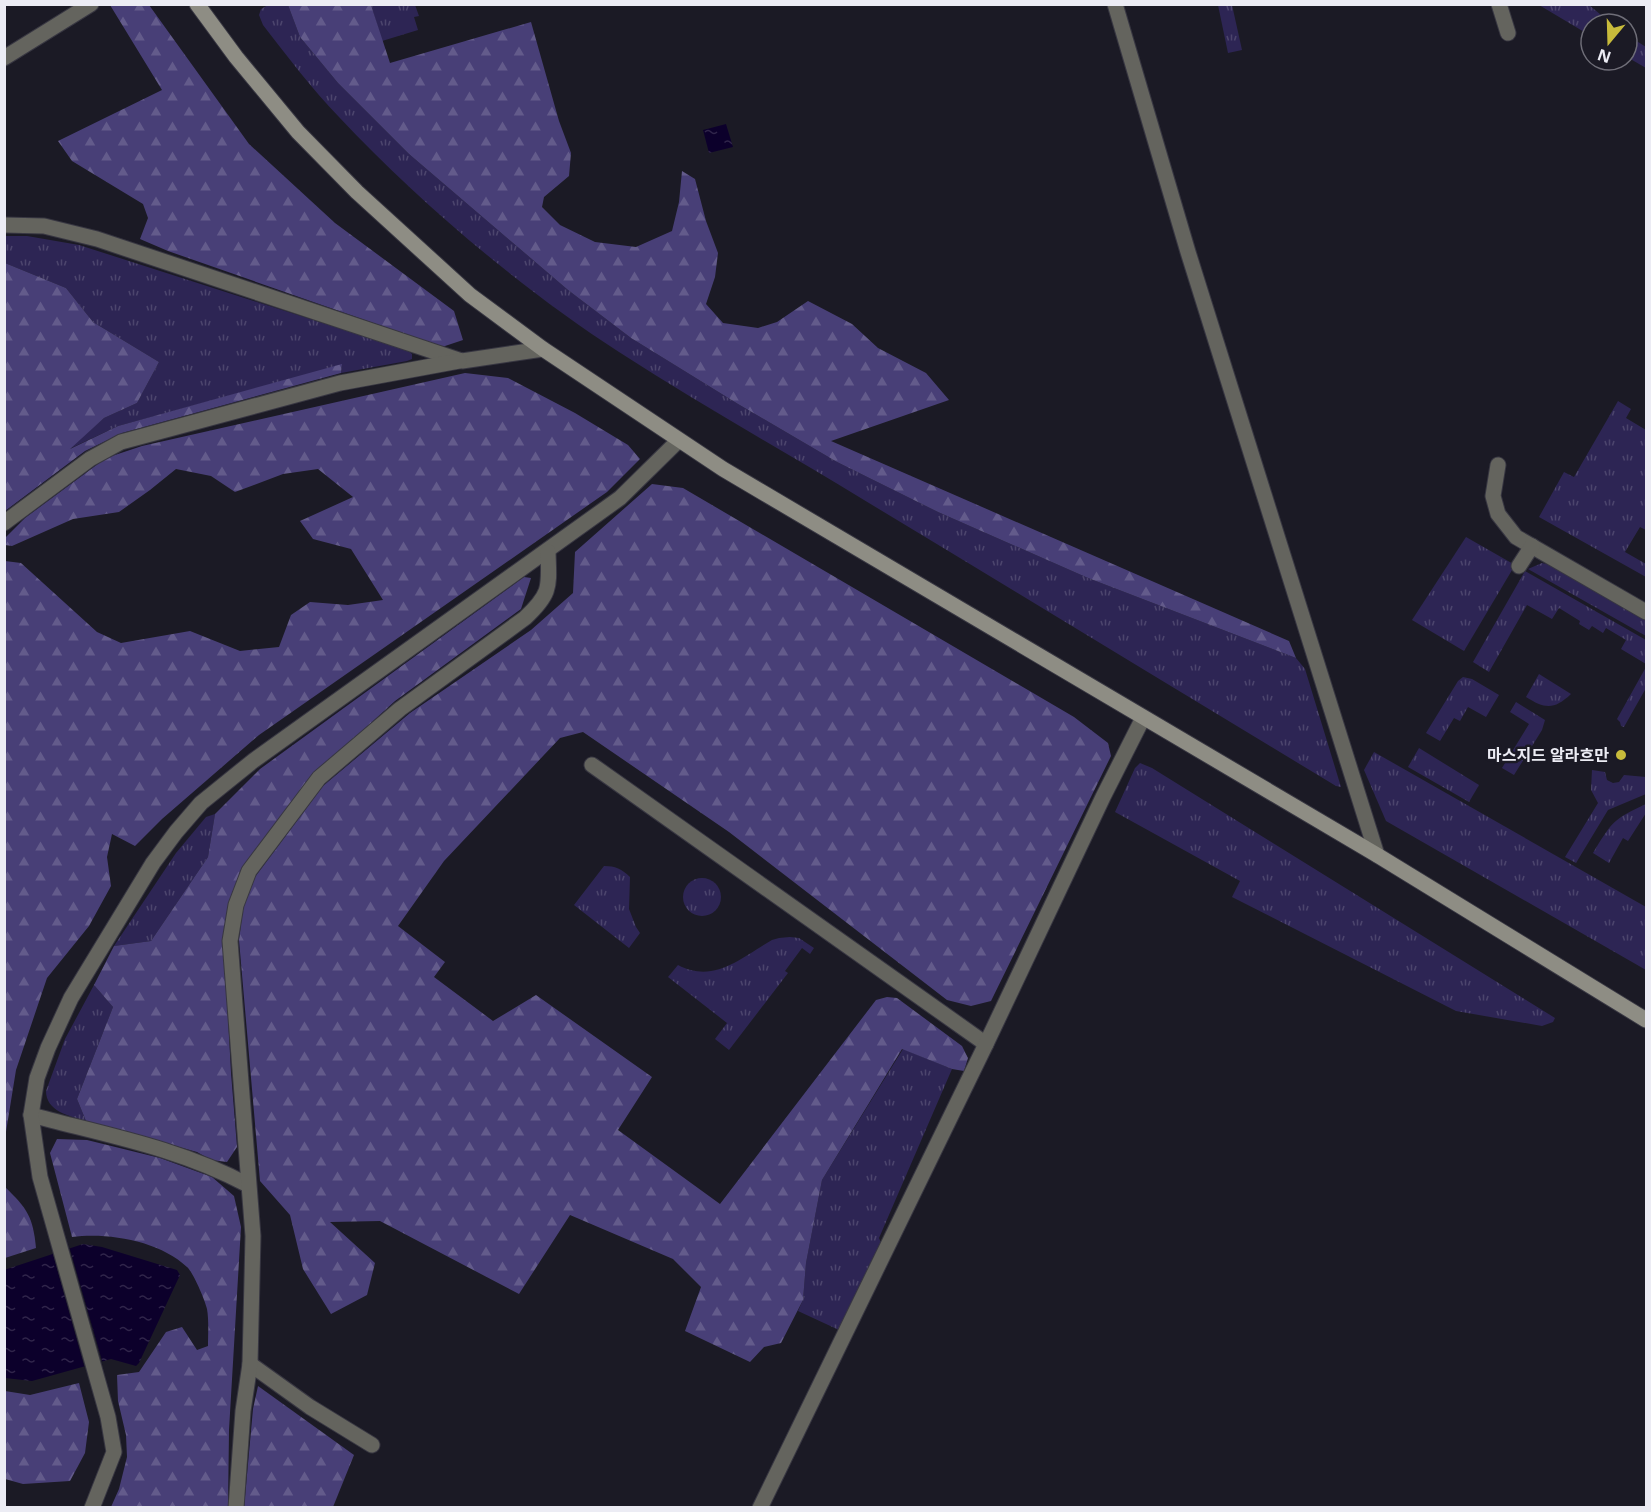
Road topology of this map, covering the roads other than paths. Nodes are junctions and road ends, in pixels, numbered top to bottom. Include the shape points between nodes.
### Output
1 (91, 4) edge
2 (197, 4) edge
3 (1115, 4) edge
4 (1499, 4) edge
5 (1508, 33) dead end
6 (4, 58) edge
7 (4, 225) edge
8 (543, 349) junction
9 (462, 361) junction
10 (678, 441) junction
11 (1498, 465) dead end
12 (4, 523) edge
13 (1532, 546) junction
14 (548, 552) junction
15 (1520, 566) dead end
16 (1647, 612) edge
17 (1143, 718) junction
18 (592, 765) dead end
19 (1377, 855) junction
20 (1647, 1020) edge
21 (986, 1044) junction
22 (31, 1115) junction
23 (248, 1185) junction
24 (250, 1364) junction
25 (372, 1445) dead end
26 (92, 1508) edge
27 (236, 1508) edge
28 (760, 1508) edge

1 - 6 street
2 - 8 street via 298,132 357,192 470,295
3 - 19 street via 1188,252
4 - 5 street
7 - 9 street via 44,226 97,239
8 - 9 street
8 - 10 street
9 - 12 street via 339,384 121,442 90,459
10 - 14 street via 620,498
10 - 17 street
11 - 13 street via 1493,496 1498,514 1516,537
13 - 15 street
13 - 16 street
14 - 22 street via 253,761 201,803 153,862 71,998 37,1078
14 - 23 street via 549,586 542,603 400,709 319,778 249,871 236,905 230,941
17 - 19 street
17 - 21 street
18 - 21 street
19 - 20 street
21 - 28 street
22 - 23 street via 169,1151 200,1161
22 - 26 street via 40,1177 108,1417 114,1452
23 - 24 street via 253,1236
24 - 25 street
24 - 27 street

